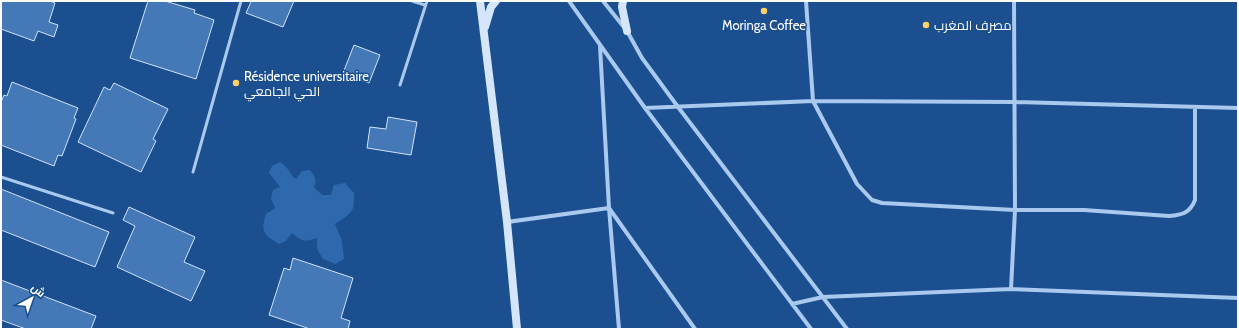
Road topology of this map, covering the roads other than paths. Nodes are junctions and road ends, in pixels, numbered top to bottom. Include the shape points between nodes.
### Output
1 (241, 1) edge
2 (412, 1) edge
3 (480, 1) edge
4 (496, 1) edge
5 (568, 1) edge
6 (603, 1) edge
7 (623, 1) edge
8 (806, 1) edge
9 (1014, 1) edge
10 (426, 3) edge
11 (484, 29) junction
12 (627, 31) junction
13 (600, 46) junction
14 (400, 85) dead end
15 (813, 101) junction
16 (1014, 102) junction
17 (645, 108) junction
18 (678, 108) junction
19 (1195, 108) junction
20 (1238, 108) edge
21 (193, 172) dead end
22 (1, 177) edge
23 (609, 208) junction
24 (1015, 210) junction
25 (113, 213) dead end
26 (507, 222) junction
27 (1012, 288) junction
28 (822, 297) junction
29 (1238, 298) edge
30 (792, 304) junction
31 (517, 329) edge
32 (619, 329) edge
33 (695, 329) edge
34 (811, 329) edge
35 (847, 329) edge

1 - 21 lane
2 - 10 lane
3 - 11 street
4 - 11 street via 491,7
5 - 13 street
6 - 12 street
7 - 12 street
8 - 15 street
9 - 16 street
10 - 14 lane
11 - 26 street
12 - 18 street via 642,58
13 - 17 street
13 - 23 street
15 - 16 street
15 - 18 street
15 - 24 street via 857,184 872,200 899,205
16 - 19 street
16 - 24 street
17 - 18 street
17 - 30 street
18 - 28 street
19 - 20 street
19 - 24 street via 1195,200 1192,208 1186,212 1169,216 1084,210
22 - 25 lane
23 - 26 street
23 - 32 street
23 - 33 street
24 - 27 street
26 - 31 street
27 - 28 street
27 - 29 street
28 - 30 street
28 - 35 street
30 - 34 street

